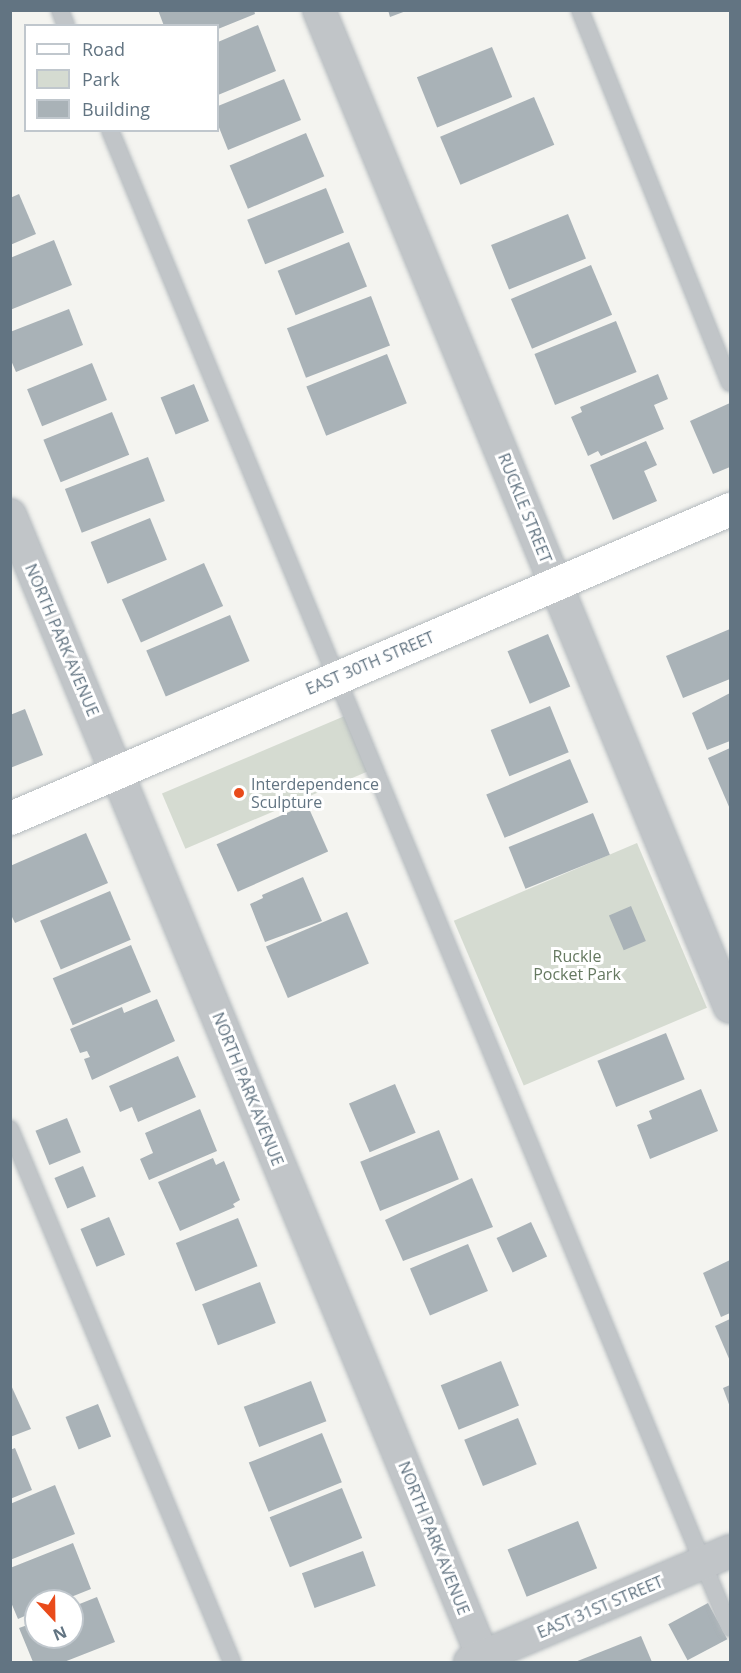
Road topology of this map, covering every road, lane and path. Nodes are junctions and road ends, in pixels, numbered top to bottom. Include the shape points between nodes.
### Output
1 (319, 10) edge
2 (580, 10) edge
3 (111, 132) edge
4 (730, 383) edge
5 (730, 509) edge
6 (10, 515) edge
7 (556, 584) junction
8 (338, 677) junction
9 (118, 773) junction
10 (10, 818) edge
11 (730, 1006) edge
12 (10, 1129) edge
13 (717, 1557) edge
14 (730, 1628) edge
15 (479, 1661) edge
16 (232, 1662) edge

1 - 7 street, RUCKLE STREET
2 - 4 lane
3 - 8 lane
5 - 7 main road, EAST 30TH STREET
6 - 9 street, NORTH PARK AVENUE
7 - 8 main road, EAST 30TH STREET
7 - 11 street, RUCKLE STREET
8 - 9 main road, EAST 30TH STREET
8 - 13 lane
9 - 10 main road, EAST 30TH STREET
9 - 15 street, NORTH PARK AVENUE
12 - 16 lane
13 - 14 lane
13 - 15 street, EAST 31ST STREET

